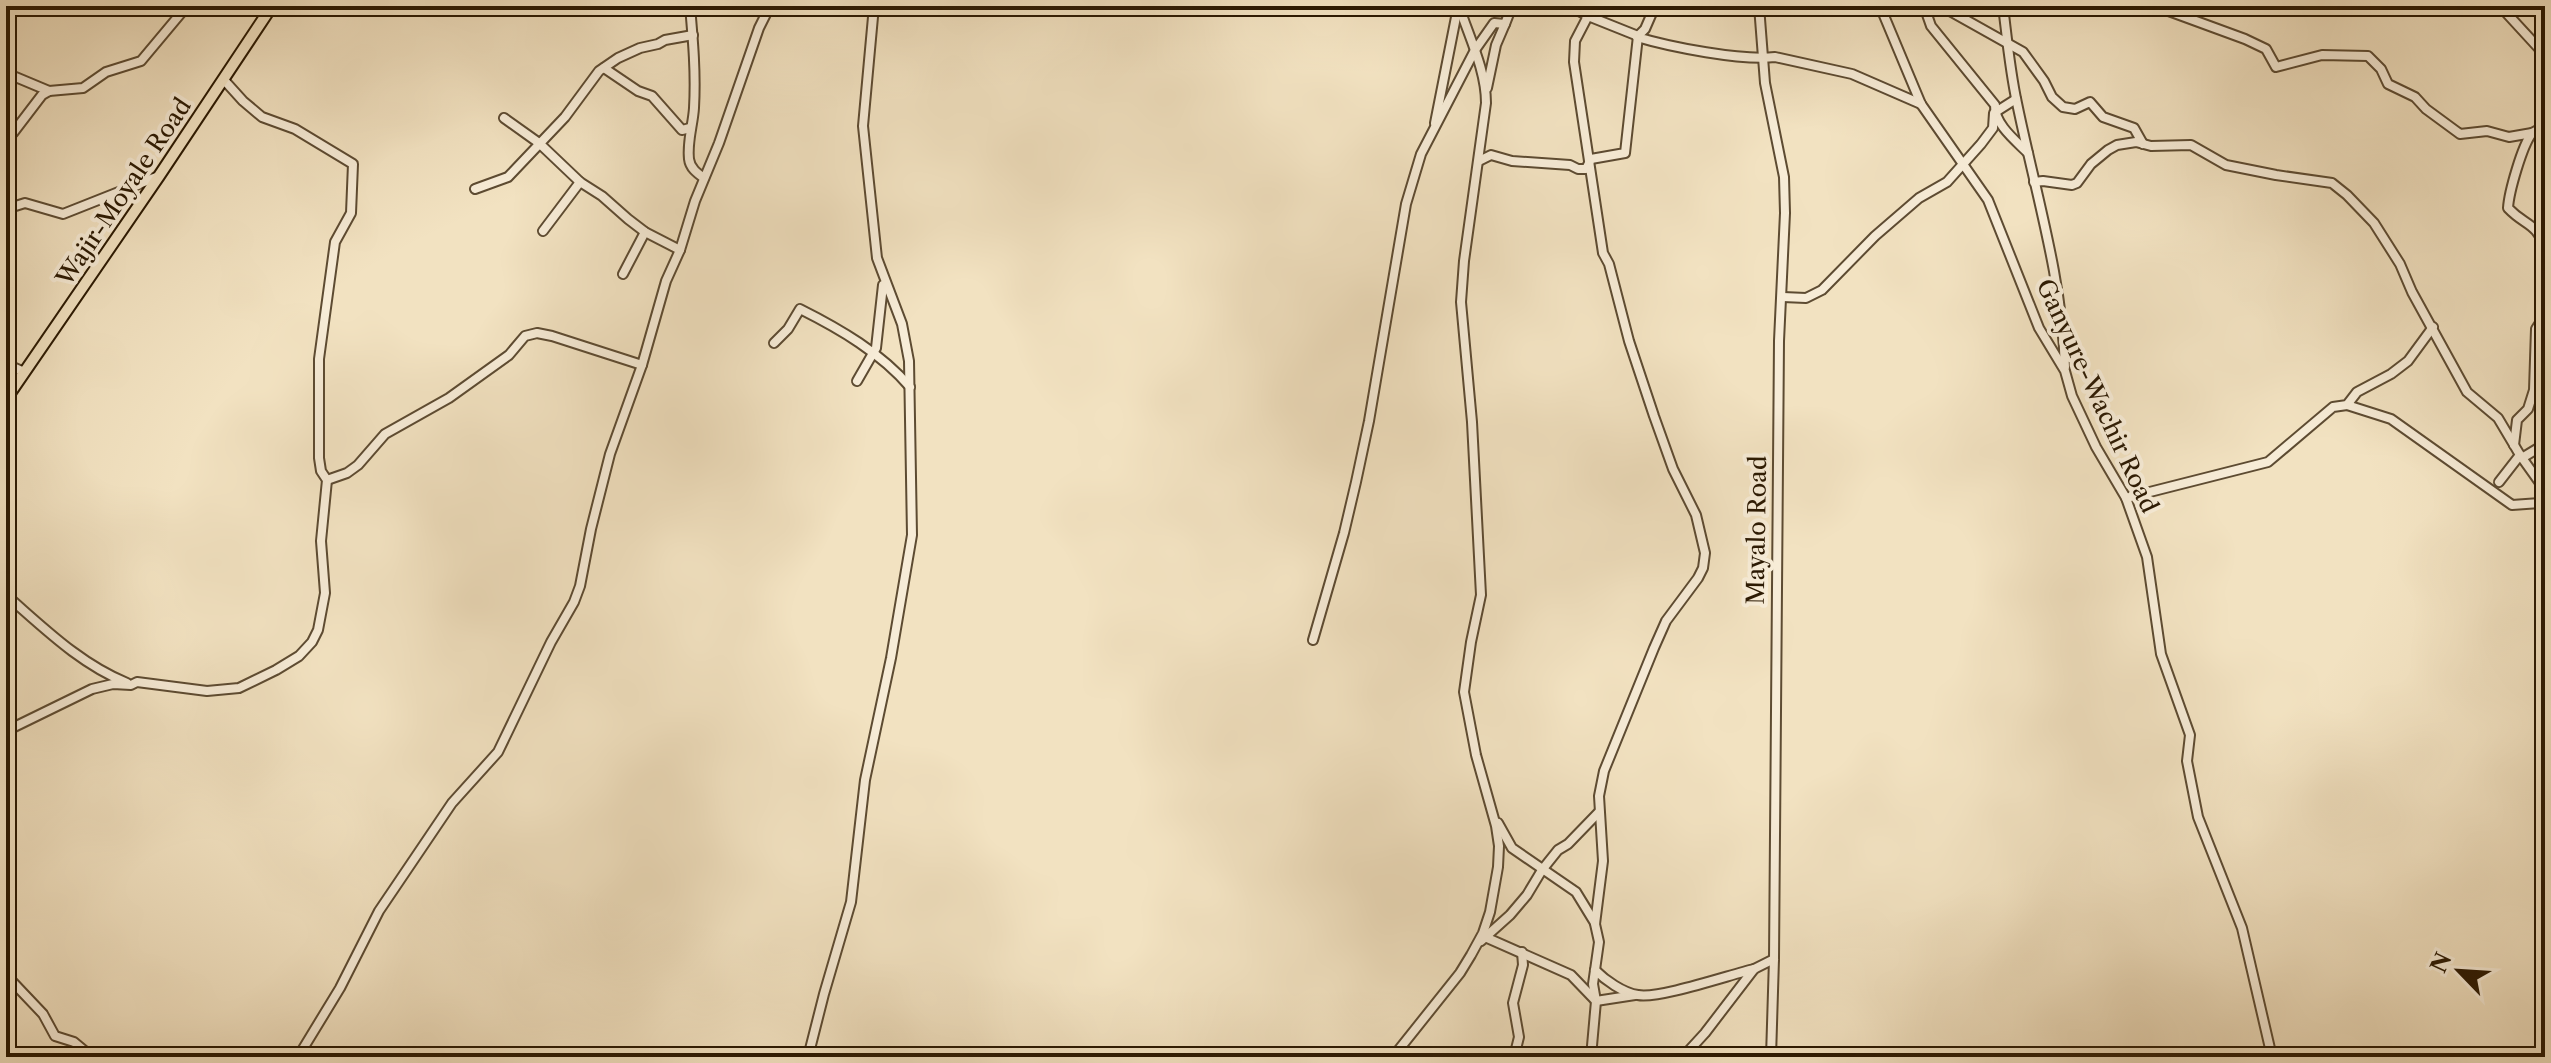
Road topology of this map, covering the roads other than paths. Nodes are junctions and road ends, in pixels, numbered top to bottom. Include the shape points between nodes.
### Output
1 (187, 6) edge
2 (272, 6) edge
3 (593, 6) edge
4 (625, 6) edge
5 (690, 6) edge
6 (770, 6) edge
7 (874, 6) edge
8 (1459, 6) edge
9 (1512, 6) edge
10 (1570, 6) edge
11 (1655, 6) edge
12 (1759, 6) edge
13 (1880, 6) edge
14 (1924, 6) edge
15 (1941, 6) edge
16 (1976, 6) edge
17 (2003, 6) edge
18 (2117, 6) edge
19 (2146, 6) edge
20 (2155, 6) edge
21 (2500, 6) edge
22 (1958, 15) junction
23 (1588, 16) junction
24 (1505, 24) junction
25 (693, 35) junction
26 (1637, 37) junction
27 (2008, 45) junction
28 (1475, 50) junction
29 (2545, 55) edge
30 (1763, 58) junction
31 (604, 68) junction
32 (6, 73) edge
33 (224, 80) junction
34 (49, 91) junction
35 (1486, 92) junction
36 (2016, 99) junction
37 (1921, 104) junction
38 (1994, 113) junction
39 (504, 118) dead end
40 (2545, 126) edge
41 (690, 128) junction
42 (1435, 130) junction
43 (2532, 133) junction
44 (6, 136) edge
45 (539, 143) junction
46 (2143, 144) junction
47 (2028, 154) junction
48 (1591, 159) junction
49 (1479, 161) junction
50 (1963, 164) junction
51 (159, 176) junction
52 (704, 178) junction
53 (580, 182) junction
54 (2034, 182) junction
55 (475, 189) dead end
56 (6, 209) edge
57 (543, 231) dead end
58 (645, 232) junction
59 (2545, 249) edge
60 (680, 250) junction
61 (623, 274) dead end
62 (884, 281) junction
63 (1783, 297) junction
64 (2545, 315) edge
65 (2433, 327) junction
66 (774, 343) dead end
67 (873, 353) junction
68 (6, 364) edge
69 (642, 365) junction
70 (2065, 371) junction
71 (24, 372) junction
72 (857, 381) dead end
73 (910, 388) junction
74 (6, 399) edge
75 (2347, 405) junction
76 (2545, 444) edge
77 (2514, 446) junction
78 (2521, 457) junction
79 (327, 480) junction
80 (2499, 482) dead end
81 (2545, 490) edge
82 (2126, 498) junction
83 (2545, 500) edge
84 (6, 595) edge
85 (1313, 640) dead end
86 (131, 685) junction
87 (6, 731) edge
88 (1489, 808) junction
89 (1599, 812) junction
90 (1542, 870) junction
91 (1595, 924) junction
92 (1485, 937) junction
93 (1477, 944) junction
94 (1522, 952) junction
95 (1774, 959) junction
96 (1754, 969) junction
97 (1595, 970) junction
98 (6, 975) edge
99 (1636, 995) junction
100 (1596, 1001) junction
101 (92, 1057) edge
102 (298, 1057) edge
103 (808, 1057) edge
104 (1393, 1057) edge
105 (1514, 1057) edge
106 (1591, 1057) edge
107 (1683, 1057) edge
108 (1771, 1057) edge
109 (2272, 1057) edge

1 - 34 street via 141,61 106,72 83,88
2 - 33 main road, Wajir-Moyale Road
3 - 4 street
5 - 25 street
6 - 52 street
7 - 62 street via 863,126
8 - 28 street
8 - 42 street
9 - 24 street
10 - 23 street
11 - 26 street
12 - 30 street, Mayalo Road
13 - 37 street, Ganyure-Wachir Road
14 - 38 street via 1931,26 1995,105
15 - 22 street
16 - 22 street
17 - 27 street
18 - 19 street
20 - 43 street via 2266,49 2276,67 2322,55 2368,56 2388,84 2415,97 2460,134
21 - 29 street
22 - 27 street
23 - 26 street
23 - 48 street via 1574,52
24 - 28 street via 1494,23
24 - 35 street
25 - 31 street via 640,48
25 - 41 street
26 - 30 street
26 - 48 street via 1625,153
27 - 36 street
27 - 46 street via 2023,52 2063,107 2075,109 2090,102 2103,117 2134,128
28 - 35 street
28 - 42 street
30 - 37 street via 1852,74
30 - 63 street, Mayalo Road via 1784,177
31 - 41 street via 652,96 682,130
31 - 45 street
32 - 34 street
33 - 51 main road, Wajir-Moyale Road
33 - 79 street via 262,117 295,129 353,164 351,213 335,242 319,359 319,458
34 - 44 street
35 - 49 street
36 - 38 street
36 - 47 street
37 - 50 street, Ganyure-Wachir Road
38 - 47 street
38 - 50 street via 1993,128
39 - 45 street
40 - 43 street
41 - 52 street via 689,161
42 - 85 street via 1421,154 1406,204 1359,467
43 - 59 street via 2524,143 2508,208 2537,229
45 - 53 street
45 - 55 street via 508,177
46 - 54 street via 2108,150 2072,185
46 - 65 street via 2191,145 2226,165 2332,183 2374,223
47 - 54 street
48 - 49 street via 1586,169 1491,155
48 - 89 street via 1603,253 1654,416 1696,515 1705,553 1698,578 1666,621 1617,735 1604,771
49 - 88 street via 1461,302 1481,595 1464,692
50 - 63 street via 1875,236 1822,290 1806,298
50 - 70 street, Ganyure-Wachir Road via 1988,200 2039,328
51 - 56 street via 63,214 25,203
51 - 71 main road, Wajir-Moyale Road
52 - 60 street
53 - 57 street
53 - 58 street
54 - 70 street via 2054,266
58 - 60 street
58 - 61 street
60 - 69 street
62 - 67 street
62 - 73 street via 902,324
63 - 95 street, Mayalo Road
64 - 77 street via 2536,329 2534,390 2528,409 2517,420
65 - 75 street via 2408,361 2357,392
65 - 77 street via 2467,392 2498,418
66 - 67 street via 800,309
67 - 72 street
67 - 73 street
68 - 71 street
69 - 79 street via 552,336 525,336 509,355 449,398 385,434 347,473
69 - 102 street via 610,454 574,602 498,752 452,803 379,911
70 - 82 street, Ganyure-Wachir Road via 2096,447
71 - 74 main road, Wajir-Moyale Road
73 - 103 street via 909,556 865,780 851,902
75 - 82 street via 2333,407 2268,462
75 - 83 street via 2391,419 2512,505
76 - 78 street
77 - 78 street
78 - 80 street
78 - 81 street
79 - 86 street via 321,541 325,593 318,630 299,656 239,688
82 - 109 street, Ganyure-Wachir Road via 2147,557 2161,654 2190,735 2187,761 2198,817 2242,928
84 - 86 street via 76,656
86 - 87 street via 92,689
88 - 90 street via 1512,848
88 - 93 street via 1499,846 1498,867 1490,912
89 - 90 street
89 - 91 street via 1603,861
90 - 91 street via 1576,892
90 - 92 street via 1527,895
91 - 97 street
92 - 93 street
92 - 94 street
93 - 104 street
94 - 100 street via 1571,975
94 - 105 street via 1513,1003 1519,1037
95 - 96 street
95 - 108 street, Mayalo Road
96 - 99 street via 1655,996
96 - 107 street
97 - 99 street
97 - 100 street
98 - 101 street via 43,1014 55,1036 74,1042
99 - 100 street
100 - 106 street

